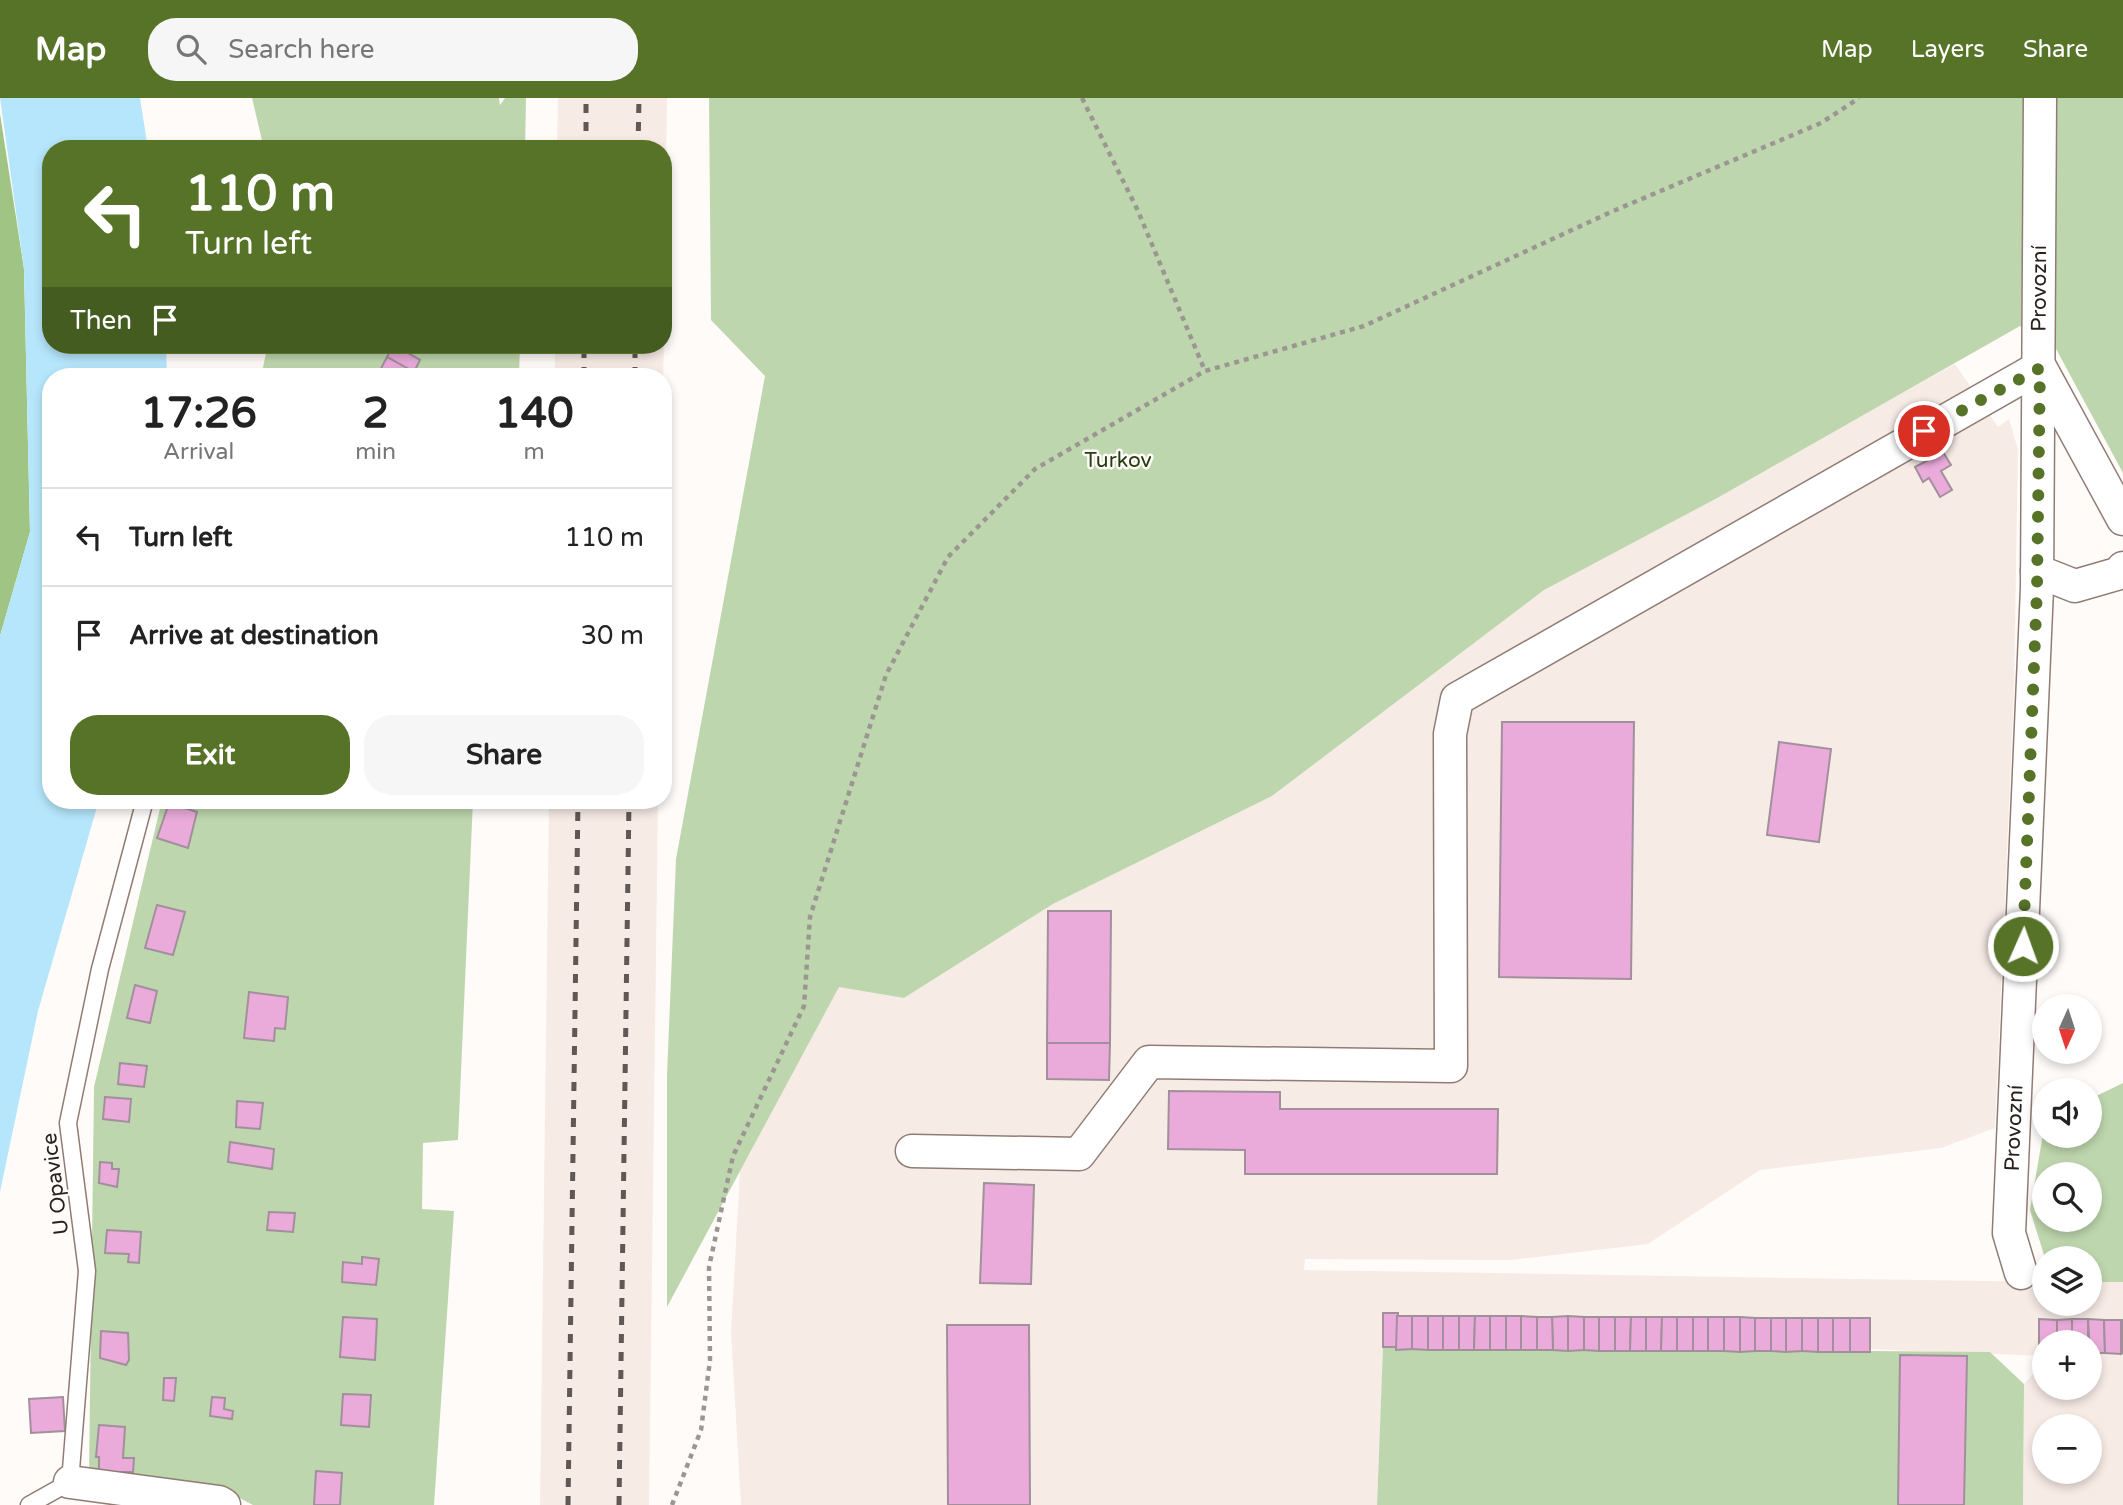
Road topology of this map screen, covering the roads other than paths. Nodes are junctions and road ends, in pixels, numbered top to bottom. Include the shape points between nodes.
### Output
1 (2040, 98) edge
2 (2040, 368) junction
3 (2123, 519) edge
4 (2123, 568) edge
5 (2037, 570) junction
6 (143, 809) edge
7 (912, 1151) dead end
8 (2021, 1273) dead end
9 (70, 1482) junction
10 (29, 1505) edge
11 (224, 1505) edge

1 - 2 street, Provozní
2 - 3 street
2 - 5 street, Provozní
2 - 7 street via 1457,699 1450,734 1451,1066 1149,1062 1079,1154
4 - 5 street via 2120,573 2075,586
5 - 8 street, Provozní via 2009,1233
6 - 9 lane, U Opavice via 100,969 68,1123 86,1271
9 - 10 lane
9 - 11 street

